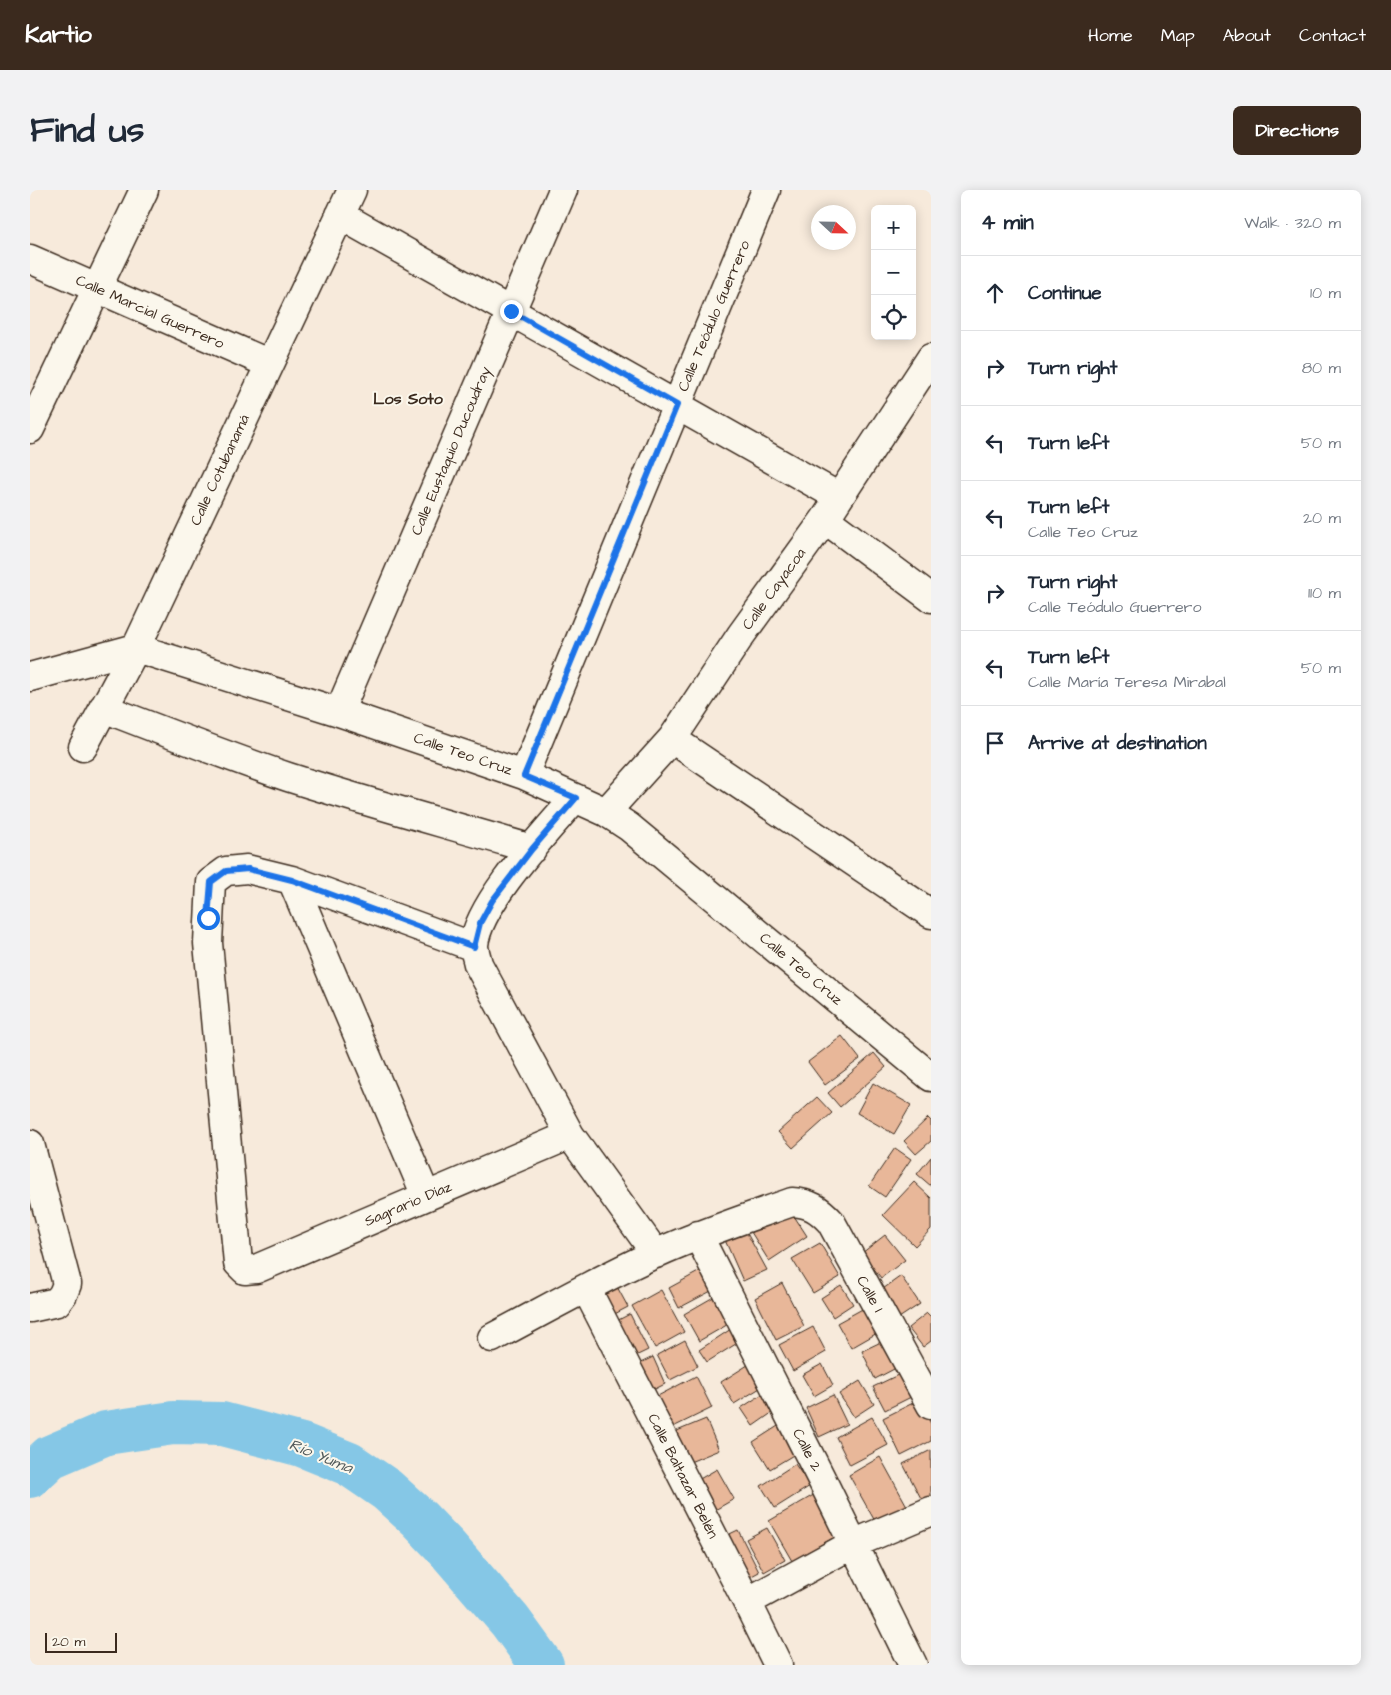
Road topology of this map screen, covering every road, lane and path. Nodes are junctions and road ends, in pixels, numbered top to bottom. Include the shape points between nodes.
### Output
1 (144, 190) edge
2 (352, 190) edge
3 (563, 190) edge
4 (766, 190) edge
5 (340, 215) junction
6 (30, 259) edge
7 (96, 288) junction
8 (511, 311) junction
9 (931, 358) edge
10 (270, 364) junction
11 (677, 405) junction
12 (30, 429) edge
13 (832, 508) junction
14 (929, 594) edge
15 (136, 648) junction
16 (30, 677) edge
17 (103, 708) junction
18 (340, 712) junction
19 (672, 739) junction
20 (83, 747) dead end
21 (524, 776) junction
22 (576, 798) junction
23 (606, 812) junction
24 (532, 849) junction
25 (292, 880) junction
26 (931, 914) edge
27 (474, 947) junction
28 (931, 1077) edge
29 (570, 1135) junction
30 (30, 1144) edge
31 (426, 1196) junction
32 (698, 1235) junction
33 (656, 1254) junction
34 (586, 1288) junction
35 (30, 1308) edge
36 (492, 1338) dead end
37 (931, 1405) edge
38 (931, 1511) edge
39 (854, 1544) junction
40 (748, 1602) junction
41 (778, 1665) edge
42 (913, 1665) edge

1 - 7 street
2 - 5 street, Calle Cotubanamá
3 - 8 street, Calle Eustaquio Ducoudray
4 - 11 street, Calle Teódulo Guerrero
5 - 8 street
5 - 10 street, Calle Cotubanamá
6 - 7 street, Calle Marcial Guerrero
7 - 10 street, Calle Marcial Guerrero
7 - 12 street
8 - 11 street
8 - 18 street, Calle Eustaquio Ducoudray
9 - 13 street, Calle Cayacoa
10 - 15 street, Calle Cotubanamá
11 - 13 street
11 - 21 street, Calle Teódulo Guerrero
13 - 14 street
13 - 19 street, Calle Cayacoa
15 - 16 street
15 - 17 street, Calle Cotubanamá
15 - 18 street, Calle Teo Cruz
17 - 20 street, Calle Cotubanamá
17 - 24 street via 288,776
18 - 21 street, Calle Teo Cruz
19 - 23 street, Calle Cayacoa
19 - 26 street
21 - 22 street, Calle Teo Cruz
22 - 23 street, Calle Teo Cruz
22 - 24 street
23 - 28 street, Calle Teo Cruz via 629,827
24 - 27 street via 492,901 480,923
25 - 27 street
25 - 31 street
25 - 31 street, Sagrario Díaz via 248,869 226,871 211,882 208,943 238,1263 245,1270 256,1269
27 - 29 street via 478,964
29 - 31 street, Sagrario Díaz
29 - 33 street
30 - 35 street via 67,1284 57,1302
32 - 33 street
32 - 37 street, Calle 1 via 792,1202 814,1206 830,1222
32 - 39 street, Calle 2
33 - 34 street
34 - 36 street
34 - 40 street, Calle Baltazar Belén
38 - 39 street
39 - 40 street
39 - 42 street, Calle 2
40 - 41 street, Calle Baltazar Belén

